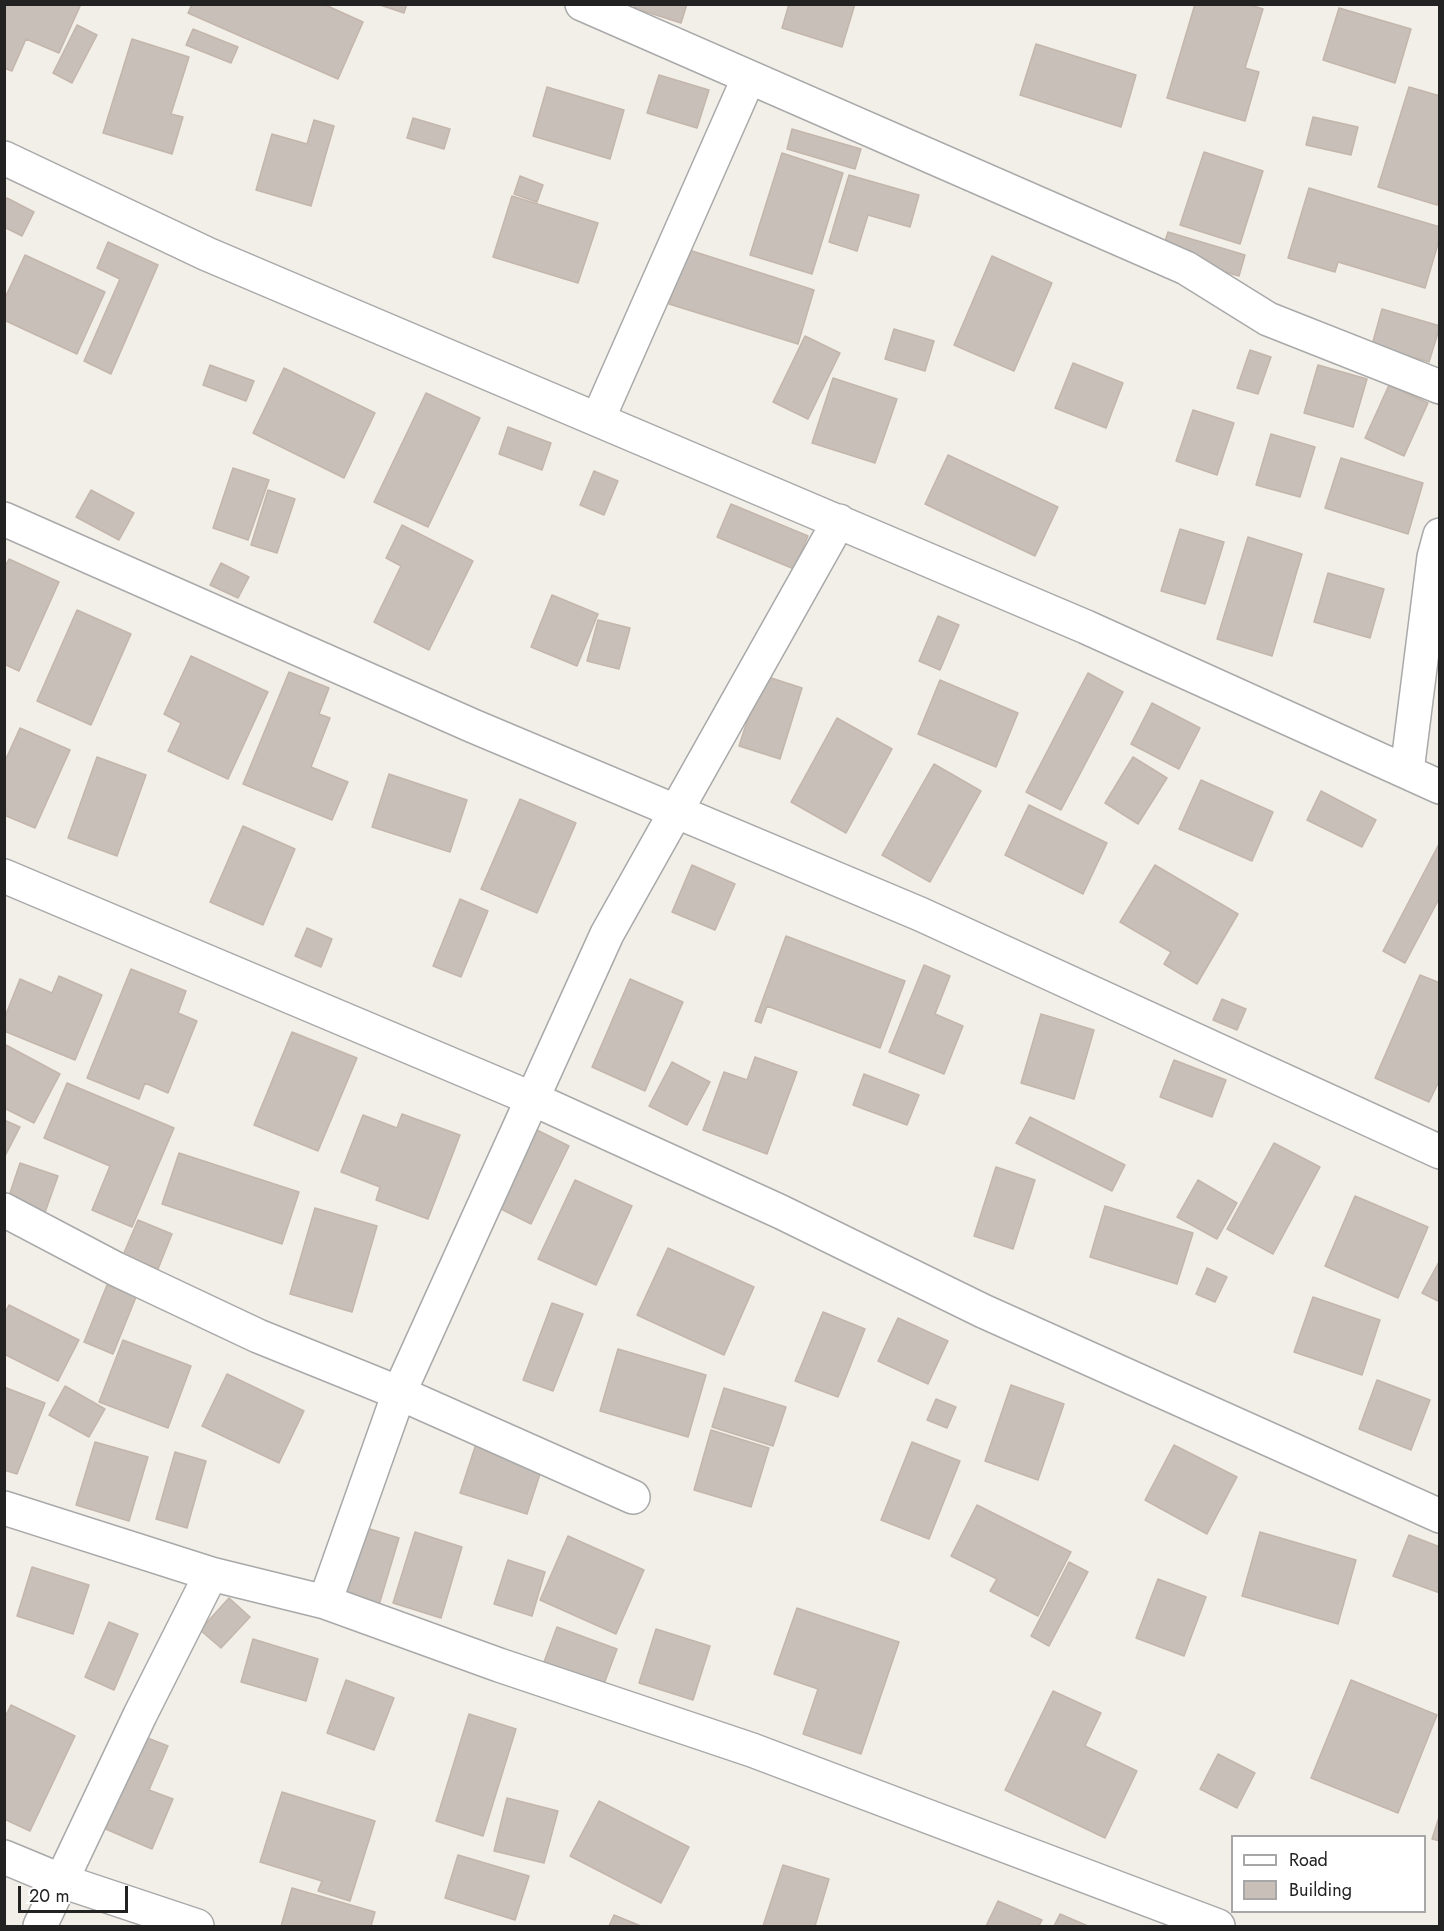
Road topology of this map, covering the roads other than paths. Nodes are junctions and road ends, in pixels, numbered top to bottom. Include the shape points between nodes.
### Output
1 (582, 4) edge
2 (749, 77) junction
3 (4, 158) edge
4 (1440, 387) edge
5 (598, 419) junction
6 (839, 521) junction
7 (6, 524) edge
8 (1440, 535) edge
9 (1407, 771) junction
10 (1440, 788) edge
11 (675, 813) junction
12 (4, 876) edge
13 (533, 1099) junction
14 (1440, 1152) edge
15 (4, 1210) edge
16 (399, 1393) junction
17 (633, 1497) dead end
18 (4, 1508) edge
19 (1440, 1516) edge
20 (211, 1574) junction
21 (325, 1602) junction
22 (4, 1857) edge
23 (62, 1881) junction
24 (40, 1926) edge
25 (197, 1926) edge
26 (1218, 1926) edge

1 - 2 street
2 - 4 street via 1186,268 1268,319
2 - 5 street
3 - 5 street via 207,254
5 - 6 street
6 - 9 street
6 - 11 street
7 - 11 street
8 - 9 street
9 - 10 street
11 - 13 street via 606,934
11 - 14 street via 920,914
12 - 13 street
13 - 16 street
13 - 19 street via 781,1212 1005,1321
15 - 16 street via 116,1269 258,1336
16 - 17 street
16 - 21 street
18 - 20 street
20 - 21 street
20 - 23 street
21 - 26 street via 752,1750
22 - 23 street
23 - 24 street
23 - 25 street

